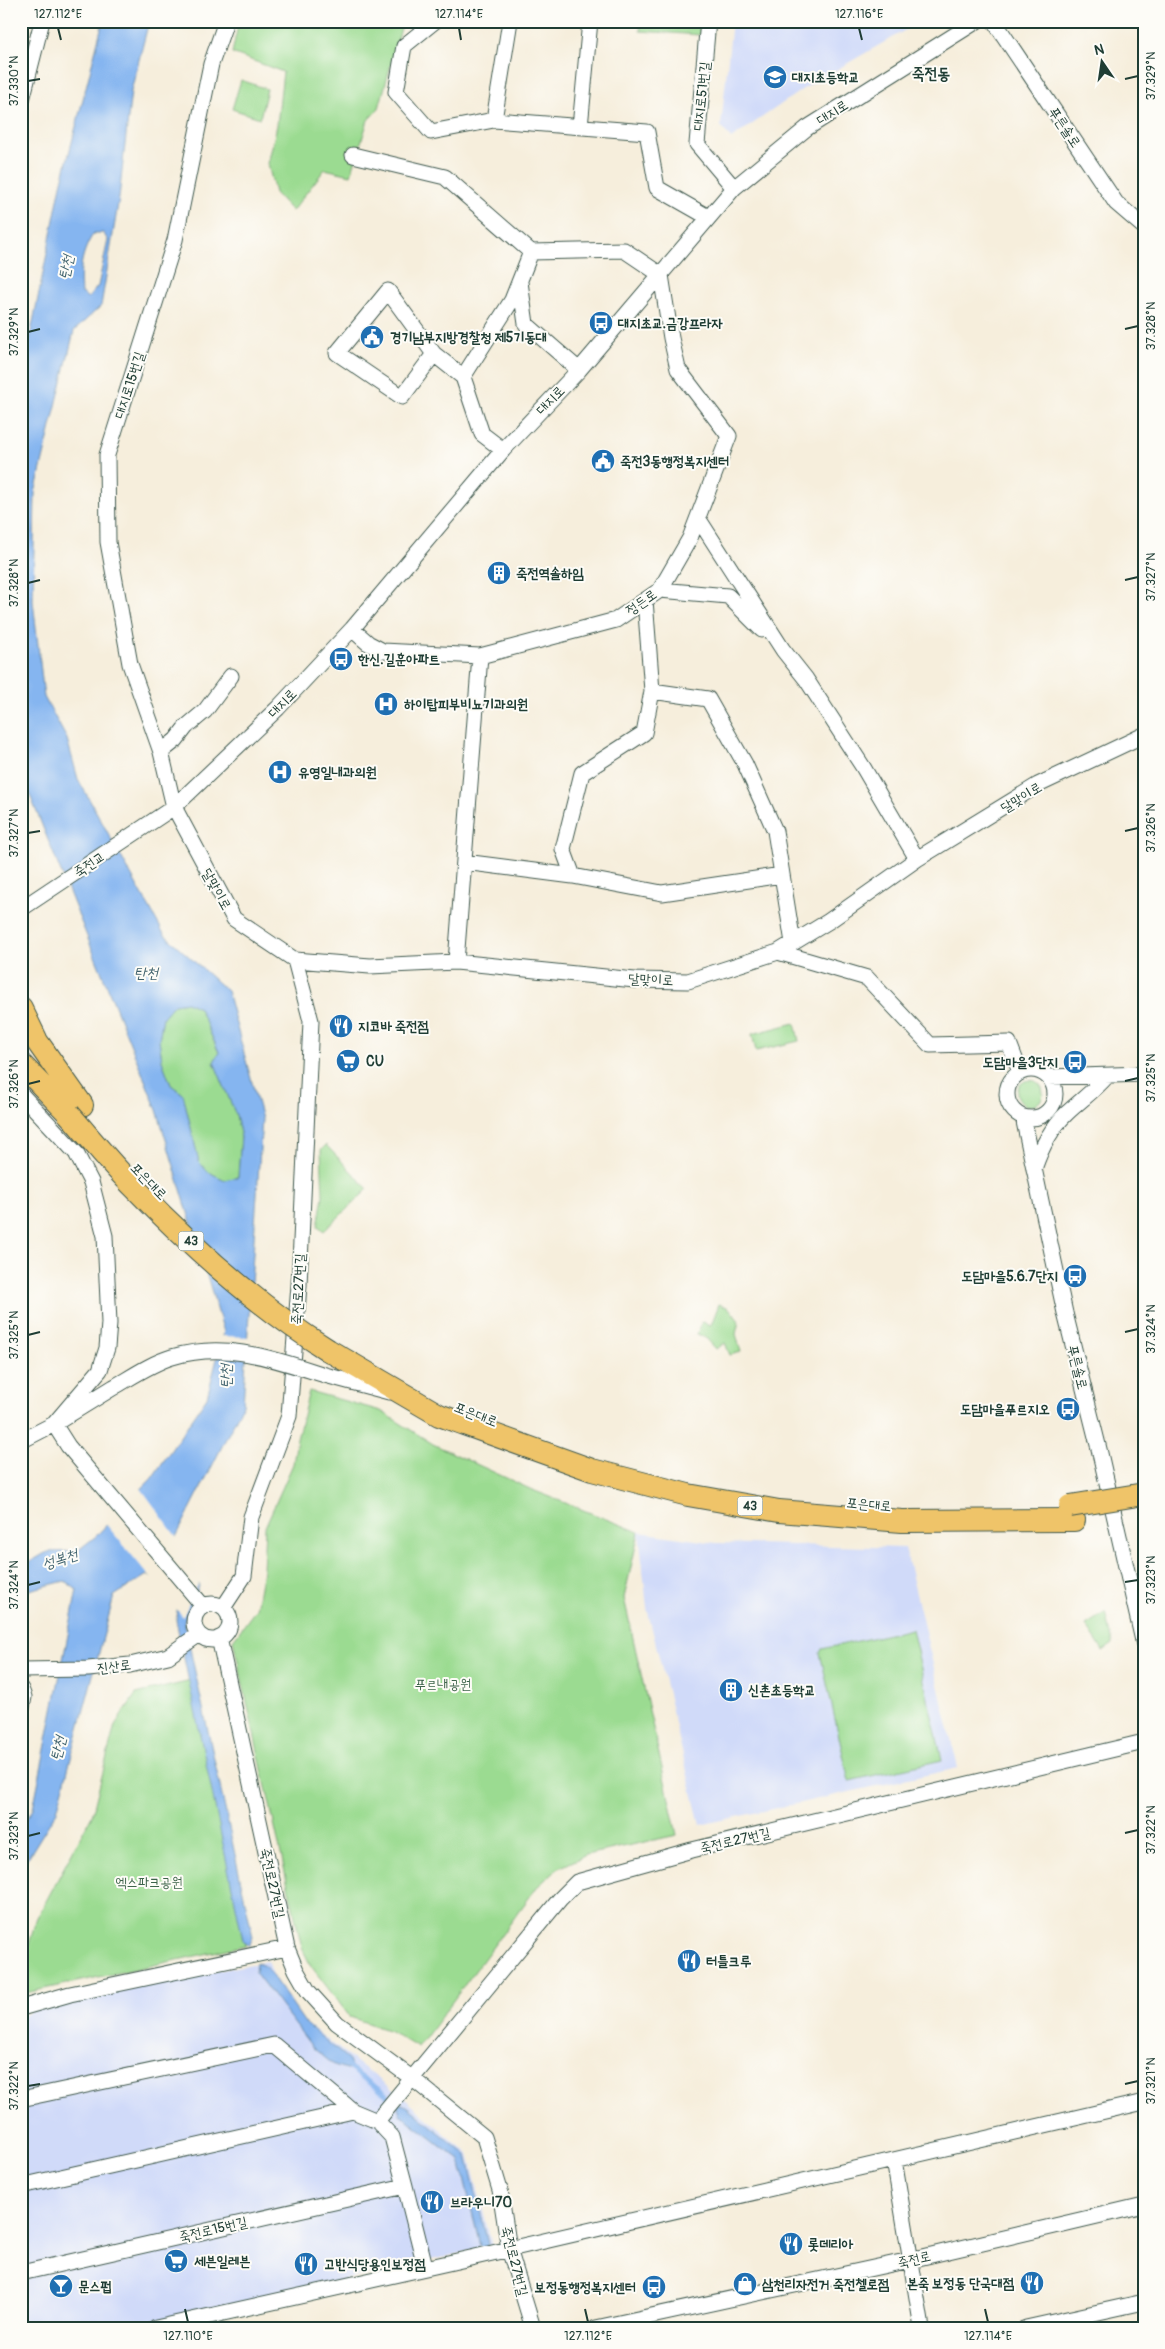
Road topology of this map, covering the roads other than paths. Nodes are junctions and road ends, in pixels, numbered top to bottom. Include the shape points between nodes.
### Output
1 (42, 21) edge
2 (226, 21) edge
3 (435, 21) edge
4 (510, 21) edge
5 (590, 21) edge
6 (708, 21) edge
7 (977, 21) edge
8 (994, 21) edge
9 (21, 104) edge
10 (494, 120) junction
11 (580, 127) junction
12 (353, 155) dead end
13 (734, 188) junction
14 (708, 217) junction
15 (1144, 228) edge
16 (531, 252) junction
17 (661, 275) junction
18 (520, 280) junction
19 (434, 354) junction
20 (579, 370) junction
21 (463, 377) junction
22 (503, 450) junction
23 (698, 518) junction
24 (660, 590) junction
25 (645, 600) junction
26 (352, 629) junction
27 (783, 650) junction
28 (480, 656) junction
29 (231, 676) dead end
30 (652, 691) junction
31 (1144, 735) edge
32 (161, 752) junction
33 (174, 806) junction
34 (156, 819) joint
35 (917, 860) junction
36 (464, 862) junction
37 (782, 875) junction
38 (573, 876) junction
39 (21, 909) edge
40 (793, 943) junction
41 (778, 952) junction
42 (295, 960) junction
43 (456, 962) junction
44 (21, 1008) edge
45 (29, 1034) edge
46 (21, 1064) edge
47 (1020, 1072) junction
48 (1144, 1074) edge
49 (1107, 1076) junction
50 (1048, 1077) junction
51 (21, 1094) edge
52 (75, 1109) junction
53 (1023, 1116) junction
54 (1034, 1169) junction
55 (332, 1345) junction
56 (405, 1397) junction
57 (54, 1424) junction
58 (21, 1441) edge
59 (1144, 1494) edge
60 (1144, 1508) edge
61 (1072, 1513) junction
62 (203, 1606) junction
63 (223, 1608) junction
64 (219, 1638) junction
65 (193, 1639) junction
66 (1144, 1645) edge
67 (21, 1670) edge
68 (21, 1689) edge
69 (21, 1713) edge
70 (1144, 1742) edge
71 (287, 1948) junction
72 (21, 2008) edge
73 (413, 2079) junction
74 (21, 2099) edge
75 (1144, 2102) edge
76 (353, 2111) junction
77 (379, 2119) junction
78 (894, 2160) junction
79 (21, 2186) edge
80 (405, 2186) junction
81 (1144, 2205) edge
82 (509, 2249) junction
83 (910, 2260) junction
84 (425, 2266) junction
85 (21, 2273) edge
86 (1144, 2302) edge
87 (156, 2328) edge
88 (533, 2328) edge
89 (596, 2328) edge
90 (922, 2328) edge
91 (1026, 2328) edge

1 - 9 street
2 - 32 street, 대지로15번길 via 211,64 175,240 107,454 108,542 130,664
3 - 10 street via 404,46 396,92 431,132
4 - 10 street
5 - 11 street
6 - 13 street, 대지로51번길 via 697,144
7 - 13 street, 대지로 via 807,128
8 - 15 street, 푸른솔로 via 1116,203
10 - 11 street
11 - 14 street via 647,132 657,188
12 - 16 street via 445,177
13 - 14 street, 대지로
14 - 17 street, 대지로
16 - 17 street via 624,250
16 - 18 street
17 - 20 street, 대지로
17 - 23 street, 정든로 via 678,369 729,436
18 - 20 street via 526,324
18 - 21 street via 512,300
19 - 19 street via 402,396 336,354 388,291
19 - 21 street
20 - 22 street, 대지로
21 - 22 street via 482,434
22 - 26 street, 대지로
23 - 24 street, 정든로
23 - 27 street
24 - 25 street, 정든로
24 - 27 street via 728,596
25 - 28 street, 정든로 via 616,620
25 - 30 street
26 - 28 street, 정든로 via 383,651
26 - 33 street, 대지로 via 278,708
27 - 35 street via 864,767
28 - 36 street
29 - 32 street via 205,711
30 - 37 street via 708,699 744,764 775,831
30 - 38 street via 644,732 582,773 563,849
31 - 35 street, 달맞이로 via 1038,786
32 - 33 street, 대지로15번길
33 - 34 street, 대지로
33 - 42 street, 달맞이로 via 234,919
34 - 39 street, 죽전교
35 - 40 street, 달맞이로 via 829,922
36 - 38 street
36 - 43 street
37 - 38 street via 662,893
37 - 40 street
40 - 41 street, 달맞이로
41 - 43 street, 달맞이로 via 688,981 635,980
41 - 47 street via 867,978 930,1045 1009,1043
42 - 43 street, 달맞이로 via 370,966
42 - 63 street, 죽전로27번길 via 311,1021 299,1285 288,1416 251,1517 244,1576
44 - 45 highway, 포은대로
45 - 52 highway, 포은대로 / 43
46 - 52 highway, 포은대로 / 43
47 - 50 street via 1040,1071
47 - 53 street via 1008,1085 1006,1095 1014,1111
48 - 49 street
49 - 50 street
49 - 54 street via 1066,1114 1043,1144
50 - 53 street via 1054,1085 1055,1094 1051,1106 1040,1116
51 - 57 street via 76,1153 92,1182 105,1236 107,1348 100,1370
52 - 55 highway, 포은대로 / 43 via 204,1234
53 - 54 street, 푸른솔로
54 - 66 street, 푸른솔로
55 - 56 highway, 포은대로 / 43
55 - 61 highway, 포은대로 / 43 via 440,1401 593,1456 689,1481 781,1497 904,1507
56 - 57 street, bridge via 264,1356 204,1350 158,1363
56 - 61 highway, 포은대로 / 43 via 486,1434 592,1470 688,1495 779,1511 902,1521
57 - 58 street
57 - 62 street via 68,1446
59 - 61 highway, 43, bridge
60 - 61 highway, 43
62 - 63 street via 214,1604
62 - 65 street via 194,1620
63 - 64 street via 231,1624 226,1635
64 - 65 street via 210,1641
64 - 71 street, 죽전로27번길
65 - 67 street, 진산로 via 168,1656 130,1665
68 - 69 street via 24,1697
70 - 73 street, 죽전로27번길 via 692,1850 577,1882
71 - 72 street via 70,1994
71 - 73 street, 죽전로27번길 via 308,1990 337,2023
73 - 77 street
73 - 82 street, 죽전로27번길 via 484,2137 500,2190
74 - 76 street via 274,2045
75 - 78 street
76 - 77 street
76 - 79 street
77 - 80 street via 392,2137
78 - 82 street
78 - 83 street
80 - 84 street
80 - 85 street, 죽전로15번길
81 - 83 street, 죽전로
82 - 84 street
82 - 88 street, 죽전로27번길
83 - 89 street, 죽전로
83 - 90 street
84 - 87 street
86 - 91 street

